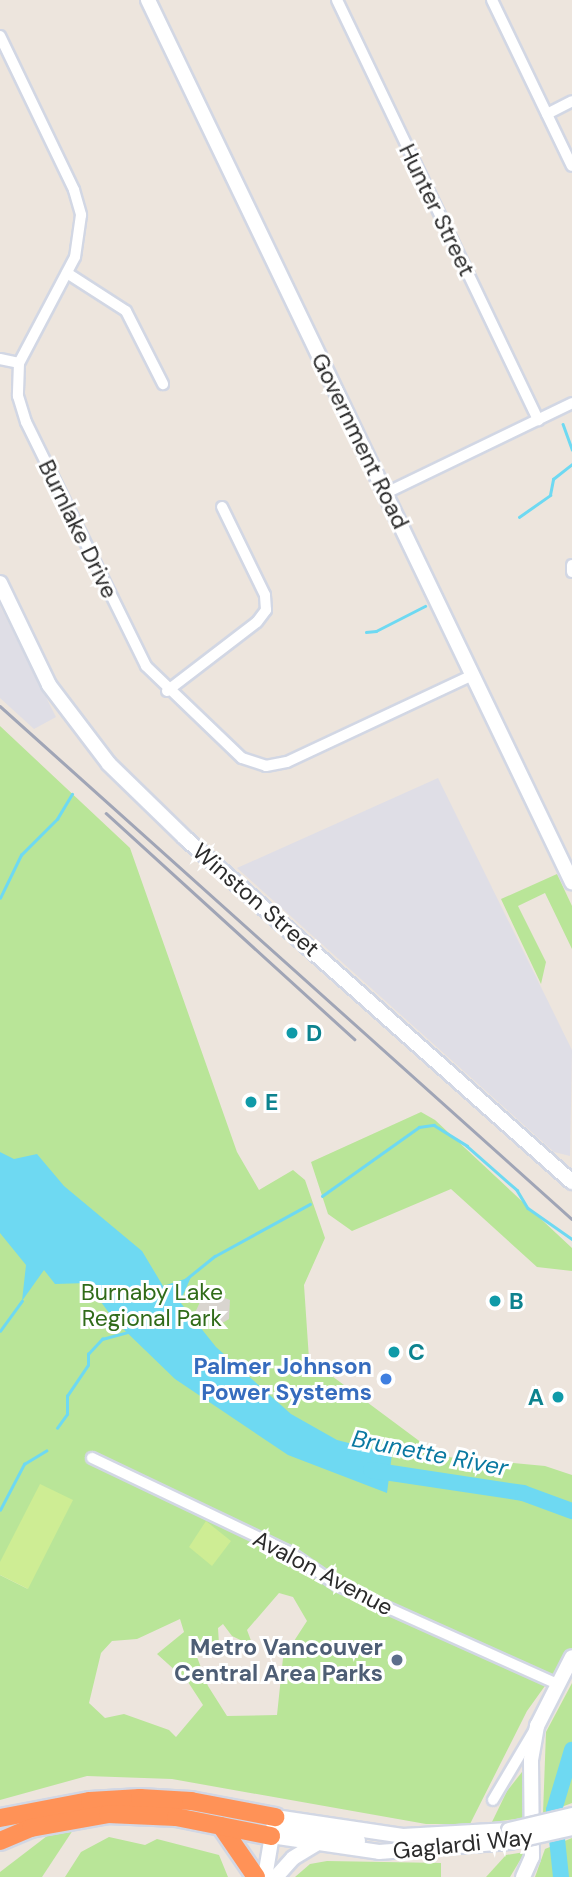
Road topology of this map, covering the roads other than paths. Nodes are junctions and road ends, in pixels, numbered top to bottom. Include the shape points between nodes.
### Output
1 (148, 0) edge
2 (337, 0) edge
3 (492, 0) edge
4 (0, 37) edge
5 (572, 101) edge
6 (547, 114) junction
7 (572, 166) edge
8 (67, 273) junction
9 (0, 359) edge
10 (19, 363) junction
11 (163, 384) dead end
12 (572, 403) edge
13 (538, 420) junction
14 (386, 494) junction
15 (222, 507) dead end
16 (572, 565) edge
17 (572, 572) edge
18 (0, 583) edge
19 (473, 675) junction
20 (167, 691) junction
21 (572, 883) edge
22 (569, 1176) edge
23 (92, 1458) dead end
24 (572, 1657) edge
25 (555, 1683) junction
26 (537, 1726) junction
27 (492, 1800) dead end
28 (572, 1815) edge
29 (48, 1816) junction
30 (275, 1817) junction
31 (0, 1818) edge
32 (221, 1826) junction
33 (572, 1828) edge
34 (0, 1829) edge
35 (271, 1836) junction
36 (412, 1836) junction
37 (510, 1836) junction
38 (0, 1841) edge
39 (315, 1845) junction
40 (0, 1853) edge
41 (256, 1877) edge
42 (265, 1877) edge
43 (276, 1877) edge
44 (523, 1877) edge

1 - 14 street, Government Road
2 - 13 street, Hunter Street
3 - 6 street
4 - 8 street, Burnlake Drive via 78,198 81,234
5 - 6 street
6 - 7 street
8 - 10 street, Burnlake Drive
8 - 11 street via 126,311
9 - 10 street
10 - 20 street, Burnlake Drive via 19,396 26,422 132,641
12 - 13 street
13 - 14 street
14 - 19 street, Government Road
15 - 20 street via 265,595 265,610 257,622
16 - 17 street
18 - 22 street, Winston Street via 49,685 109,764
19 - 20 street, Burnlake Drive via 273,766 242,758
19 - 21 street, Government Road
23 - 25 street, Avalon Avenue via 289,1552 337,1585
24 - 25 street
25 - 26 street
26 - 27 street
26 - 44 street via 531,1760 532,1857
28 - 37 street, Gaglardi Way, bridge
29 - 30 highway via 90,1801 159,1798
29 - 31 highway
29 - 32 highway via 141,1815
29 - 34 highway
29 - 38 highway
29 - 40 highway
30 - 35 street
30 - 36 street, Gaglardi Way
32 - 35 highway
32 - 41 highway
33 - 37 street, Gaglardi Way, bridge
35 - 36 street via 287,1829 363,1841
35 - 39 street, Gaglardi Way
35 - 42 street
36 - 37 street, Gaglardi Way
37 - 39 street, Gaglardi Way via 391,1852
39 - 43 street via 291,1860

